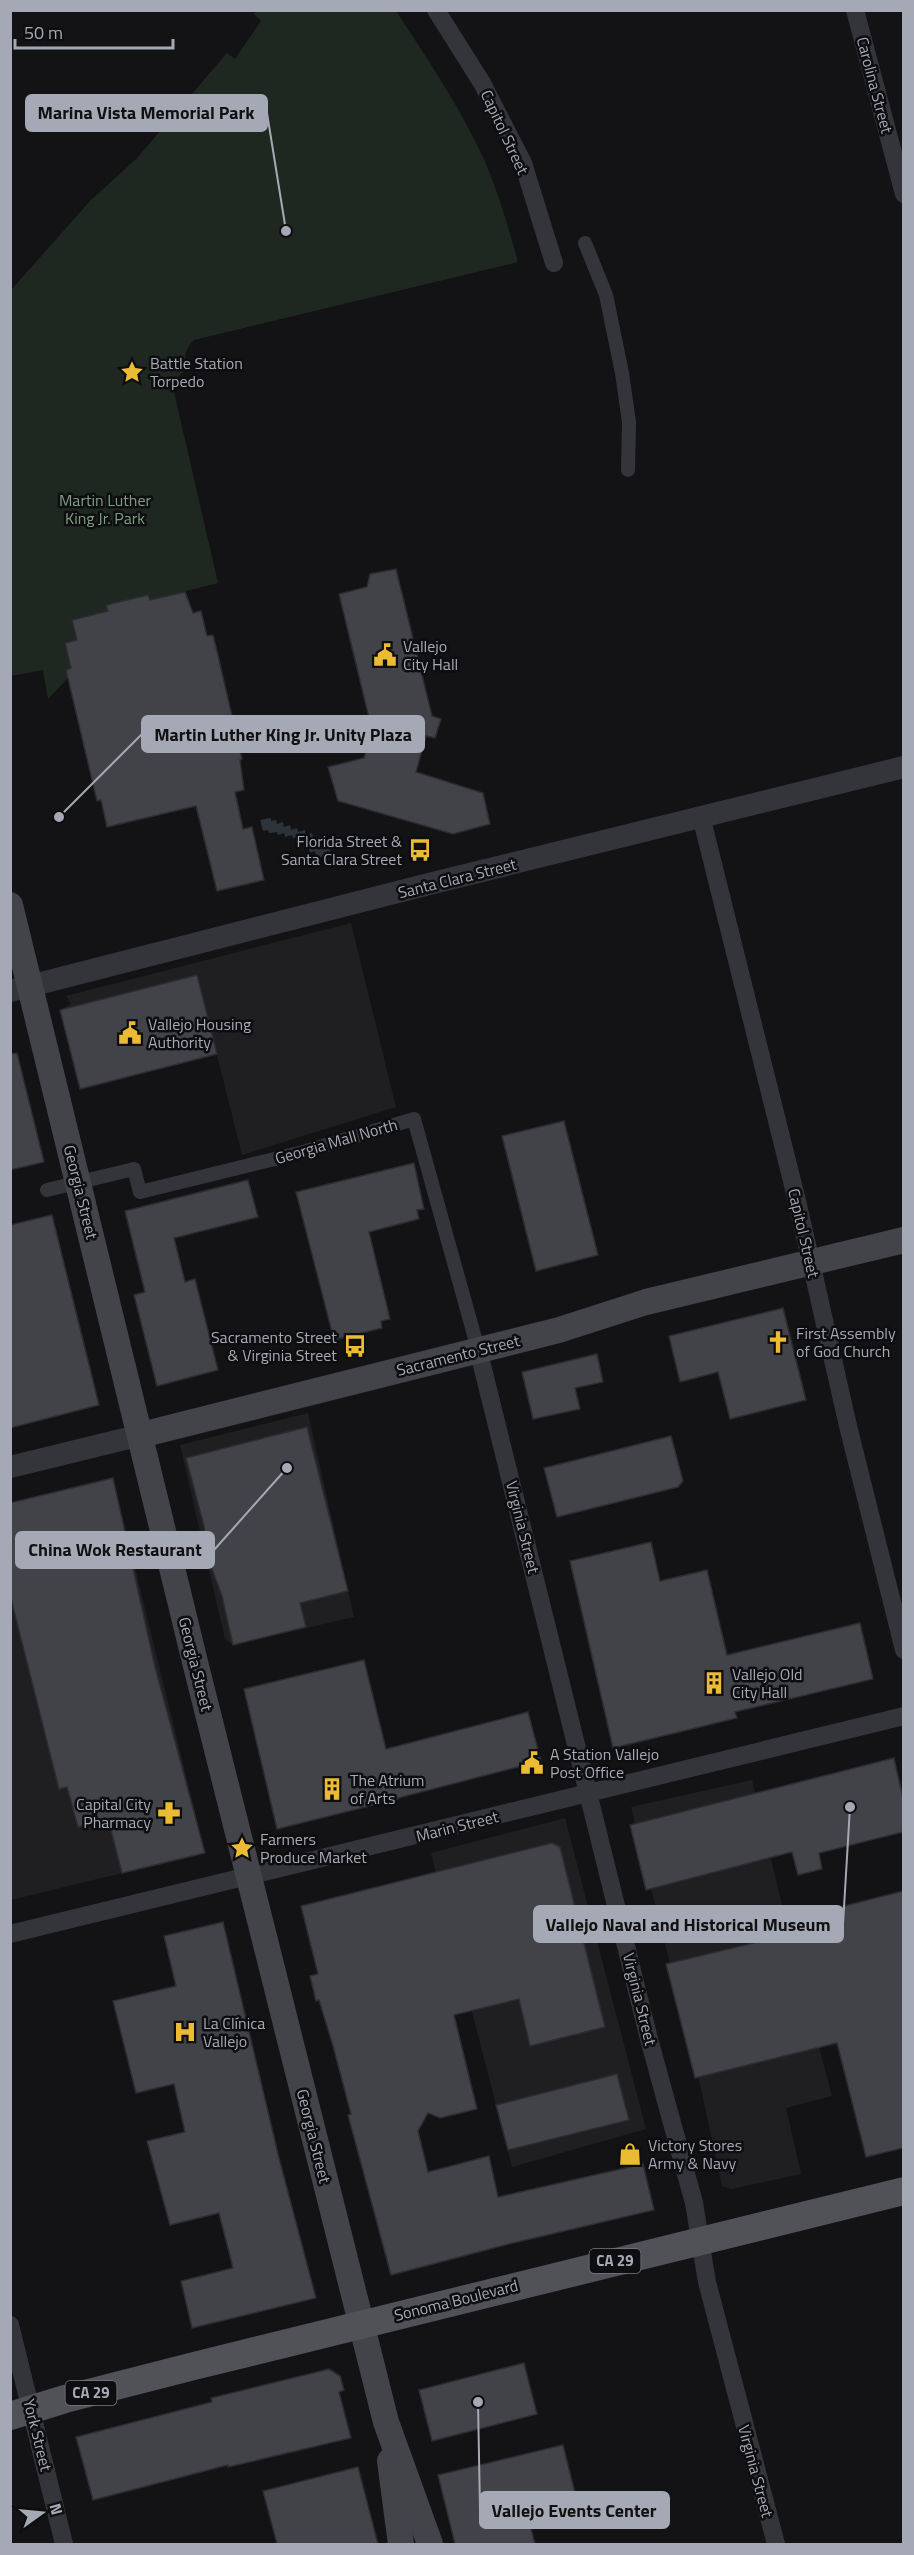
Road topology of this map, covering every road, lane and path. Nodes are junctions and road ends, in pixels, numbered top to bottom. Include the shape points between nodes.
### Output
1 (436, 10) edge
2 (855, 10) edge
3 (903, 194) edge
4 (585, 243) dead end
5 (554, 263) dead end
6 (628, 470) dead end
7 (903, 767) edge
8 (701, 816) junction
9 (10, 905) edge
10 (21, 989) edge
11 (79, 1181) junction
12 (47, 1190) dead end
13 (903, 1240) edge
14 (811, 1261) junction
15 (478, 1349) junction
16 (141, 1435) junction
17 (10, 1467) edge
18 (903, 1650) edge
19 (903, 1716) edge
20 (589, 1793) junction
21 (249, 1876) junction
22 (10, 1934) edge
23 (903, 2191) edge
24 (700, 2241) junction
25 (362, 2324) junction
26 (10, 2325) edge
27 (21, 2414) edge
28 (386, 2422) junction
29 (64, 2544) edge
30 (401, 2544) edge
31 (430, 2544) edge
32 (776, 2544) edge

1 - 5 street, Capitol Street via 482,83 523,163
2 - 3 street, Carolina Street
4 - 6 street via 606,296 622,373 629,422
7 - 8 street, Santa Clara Street
8 - 10 street, Santa Clara Street
8 - 14 street, Capitol Street
9 - 10 main road, Georgia Street
10 - 11 main road, Georgia Street
11 - 12 street
11 - 15 street, Georgia Mall North via 134,1169 140,1192 303,1152 414,1119
11 - 16 main road, Georgia Street
13 - 14 main road, Sacramento Street
14 - 15 main road, Sacramento Street
14 - 18 street, Capitol Street
15 - 16 main road, Sacramento Street
15 - 20 street, Virginia Street
16 - 17 street, Sacramento Street
16 - 21 main road, Georgia Street
19 - 20 street, Marin Street
20 - 21 street, Marin Street
20 - 24 street, Virginia Street via 692,2192
21 - 22 street, Marin Street
21 - 25 main road, Georgia Street
23 - 24 main road, Sonoma Boulevard / CA 29
24 - 25 main road, Sonoma Boulevard / CA 29
24 - 32 street, Virginia Street via 707,2282
25 - 27 main road, Sonoma Boulevard / CA 29 via 65,2399
25 - 28 main road, Georgia Street
26 - 27 street, York Street
27 - 29 street, York Street
28 - 30 main road, Georgia Street
28 - 31 main road, Georgia Street

